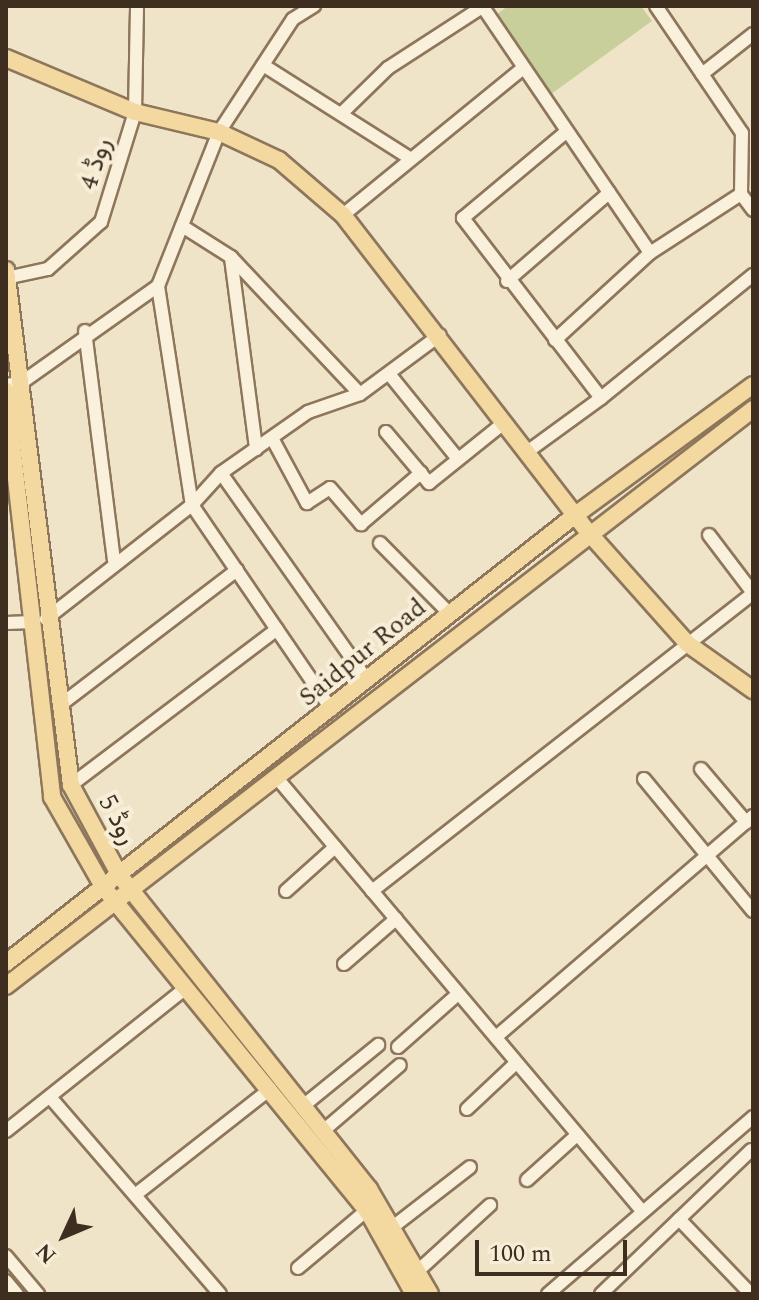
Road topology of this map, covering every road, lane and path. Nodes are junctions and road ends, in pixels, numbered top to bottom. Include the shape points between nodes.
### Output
1 (137, 6) edge
2 (314, 6) edge
3 (656, 6) edge
4 (484, 7) edge
5 (753, 34) edge
6 (6, 58) edge
7 (263, 65) junction
8 (522, 69) junction
9 (702, 74) junction
10 (135, 112) junction
11 (343, 112) junction
12 (753, 125) edge
13 (219, 132) junction
14 (566, 132) junction
15 (742, 133) junction
16 (411, 159) junction
17 (609, 193) junction
18 (741, 194) junction
19 (753, 210) edge
20 (343, 215) junction
21 (182, 226) junction
22 (650, 253) junction
23 (231, 257) junction
24 (7, 275) edge
25 (753, 275) edge
26 (507, 281) junction
27 (158, 286) junction
28 (85, 331) junction
29 (440, 335) junction
30 (555, 340) junction
31 (390, 375) junction
32 (753, 385) edge
33 (11, 386) edge
34 (360, 394) junction
35 (601, 398) junction
36 (753, 409) edge
37 (505, 422) junction
38 (386, 432) dead end
39 (272, 438) junction
40 (256, 449) junction
41 (527, 452) junction
42 (9, 454) edge
43 (458, 459) junction
44 (221, 473) junction
45 (421, 473) junction
46 (192, 505) junction
47 (574, 516) junction
48 (589, 533) junction
49 (709, 535) dead end
50 (380, 543) dead end
51 (114, 560) junction
52 (237, 570) junction
53 (753, 593) edge
54 (450, 614) junction
55 (40, 620) junction
56 (6, 623) edge
57 (277, 629) junction
58 (688, 644) junction
59 (367, 680) junction
60 (753, 690) edge
61 (59, 706) junction
62 (332, 710) junction
63 (701, 769) dead end
64 (277, 778) junction
65 (644, 779) dead end
66 (71, 785) junction
67 (749, 819) edge
68 (335, 847) junction
69 (708, 855) junction
70 (120, 876) junction
71 (104, 888) junction
72 (133, 891) junction
73 (286, 891) dead end
74 (372, 891) junction
75 (116, 905) junction
76 (753, 911) edge
77 (396, 919) junction
78 (6, 963) edge
79 (344, 964) dead end
80 (6, 986) edge
81 (187, 987) junction
82 (458, 994) junction
83 (496, 1037) junction
84 (378, 1045) dead end
85 (398, 1047) dead end
86 (516, 1063) junction
87 (400, 1065) dead end
88 (270, 1089) junction
89 (50, 1097) junction
90 (303, 1106) junction
91 (467, 1109) dead end
92 (753, 1117) edge
93 (6, 1131) edge
94 (323, 1131) junction
95 (577, 1135) junction
96 (751, 1150) edge
97 (470, 1167) dead end
98 (527, 1180) dead end
99 (135, 1195) junction
100 (490, 1205) dead end
101 (367, 1210) junction
102 (642, 1211) junction
103 (679, 1219) junction
104 (394, 1226) junction
105 (6, 1256) edge
106 (298, 1268) dead end
107 (420, 1269) junction
108 (6, 1281) edge
109 (26, 1292) edge
110 (220, 1294) edge
111 (414, 1294) edge
112 (430, 1294) edge
113 (548, 1294) edge
114 (601, 1294) edge
115 (751, 1294) edge

1 - 10 street, روڈ 4
2 - 7 street via 293,19
3 - 9 street
4 - 8 street
4 - 11 street via 388,68
5 - 9 street
6 - 10 main road
7 - 11 street
7 - 13 street
8 - 14 street
8 - 16 street
9 - 15 street
10 - 13 main road
10 - 24 street, روڈ 4 via 101,222 48,269
11 - 16 street
12 - 15 street
13 - 20 main road via 279,160
13 - 21 street
14 - 17 street
14 - 26 street via 463,218
15 - 18 street
16 - 20 street
17 - 22 street
17 - 26 street
18 - 19 street
18 - 22 street
20 - 29 main road
21 - 23 street
21 - 27 street
22 - 30 street
23 - 34 street
23 - 40 street
24 - 33 main road, روڈ 5
25 - 35 street
26 - 30 street
27 - 28 street
27 - 46 street
28 - 33 street
28 - 51 street
29 - 31 street
29 - 37 main road
30 - 35 street
31 - 34 street
31 - 43 street
32 - 47 main road, Saidpur Road
33 - 42 main road, روڈ 5
33 - 55 main road, روڈ 5
34 - 39 street via 308,412
35 - 41 street
36 - 48 main road, Saidpur Road
37 - 41 main road
37 - 43 street
38 - 45 street
39 - 40 street
39 - 45 street via 307,503 330,488 361,524
40 - 44 street
41 - 47 main road
42 - 55 main road, روڈ 5
43 - 45 street via 429,483
44 - 46 street
44 - 59 street
46 - 51 street
46 - 52 street
47 - 48 main road
47 - 54 main road, Saidpur Road
48 - 58 main road
48 - 64 main road, Saidpur Road
49 - 53 street
50 - 54 street
51 - 55 street
52 - 57 street
52 - 61 street
53 - 58 street
54 - 59 main road, Saidpur Road
55 - 56 street
55 - 61 main road, روڈ 5
55 - 71 main road, روڈ 5 via 52,797
57 - 62 street
57 - 66 street
58 - 60 main road
58 - 74 street
59 - 62 main road, Saidpur Road
61 - 66 main road, روڈ 5
62 - 70 main road, Saidpur Road
63 - 67 street
64 - 68 street
64 - 72 main road, Saidpur Road
65 - 69 street
66 - 70 main road, روڈ 5
67 - 69 street
68 - 73 street
68 - 74 street
69 - 76 street
69 - 83 street
70 - 71 main road, Saidpur Road
70 - 72 main road, روڈ 5
71 - 75 main road, روڈ 5
71 - 78 main road, Saidpur Road
72 - 75 main road, Saidpur Road
72 - 90 main road, روڈ 5
74 - 77 street
75 - 80 main road, Saidpur Road
75 - 81 main road, روڈ 5
77 - 79 street
77 - 82 street
81 - 88 main road, روڈ 5
81 - 89 street
82 - 83 street
82 - 85 street
83 - 86 street
84 - 90 street
86 - 91 street
86 - 95 street
87 - 94 street
88 - 99 street
88 - 101 main road, روڈ 5
89 - 93 street
89 - 99 street
90 - 94 main road, روڈ 5
92 - 102 street
94 - 104 main road, روڈ 5
95 - 98 street
95 - 102 street
96 - 103 street
97 - 104 street
99 - 110 street
100 - 107 street
101 - 106 street
101 - 111 main road, روڈ 5
102 - 113 street
103 - 114 street
103 - 115 street
104 - 107 main road, روڈ 5
105 - 109 street
107 - 112 main road, روڈ 5
108 - 109 street

